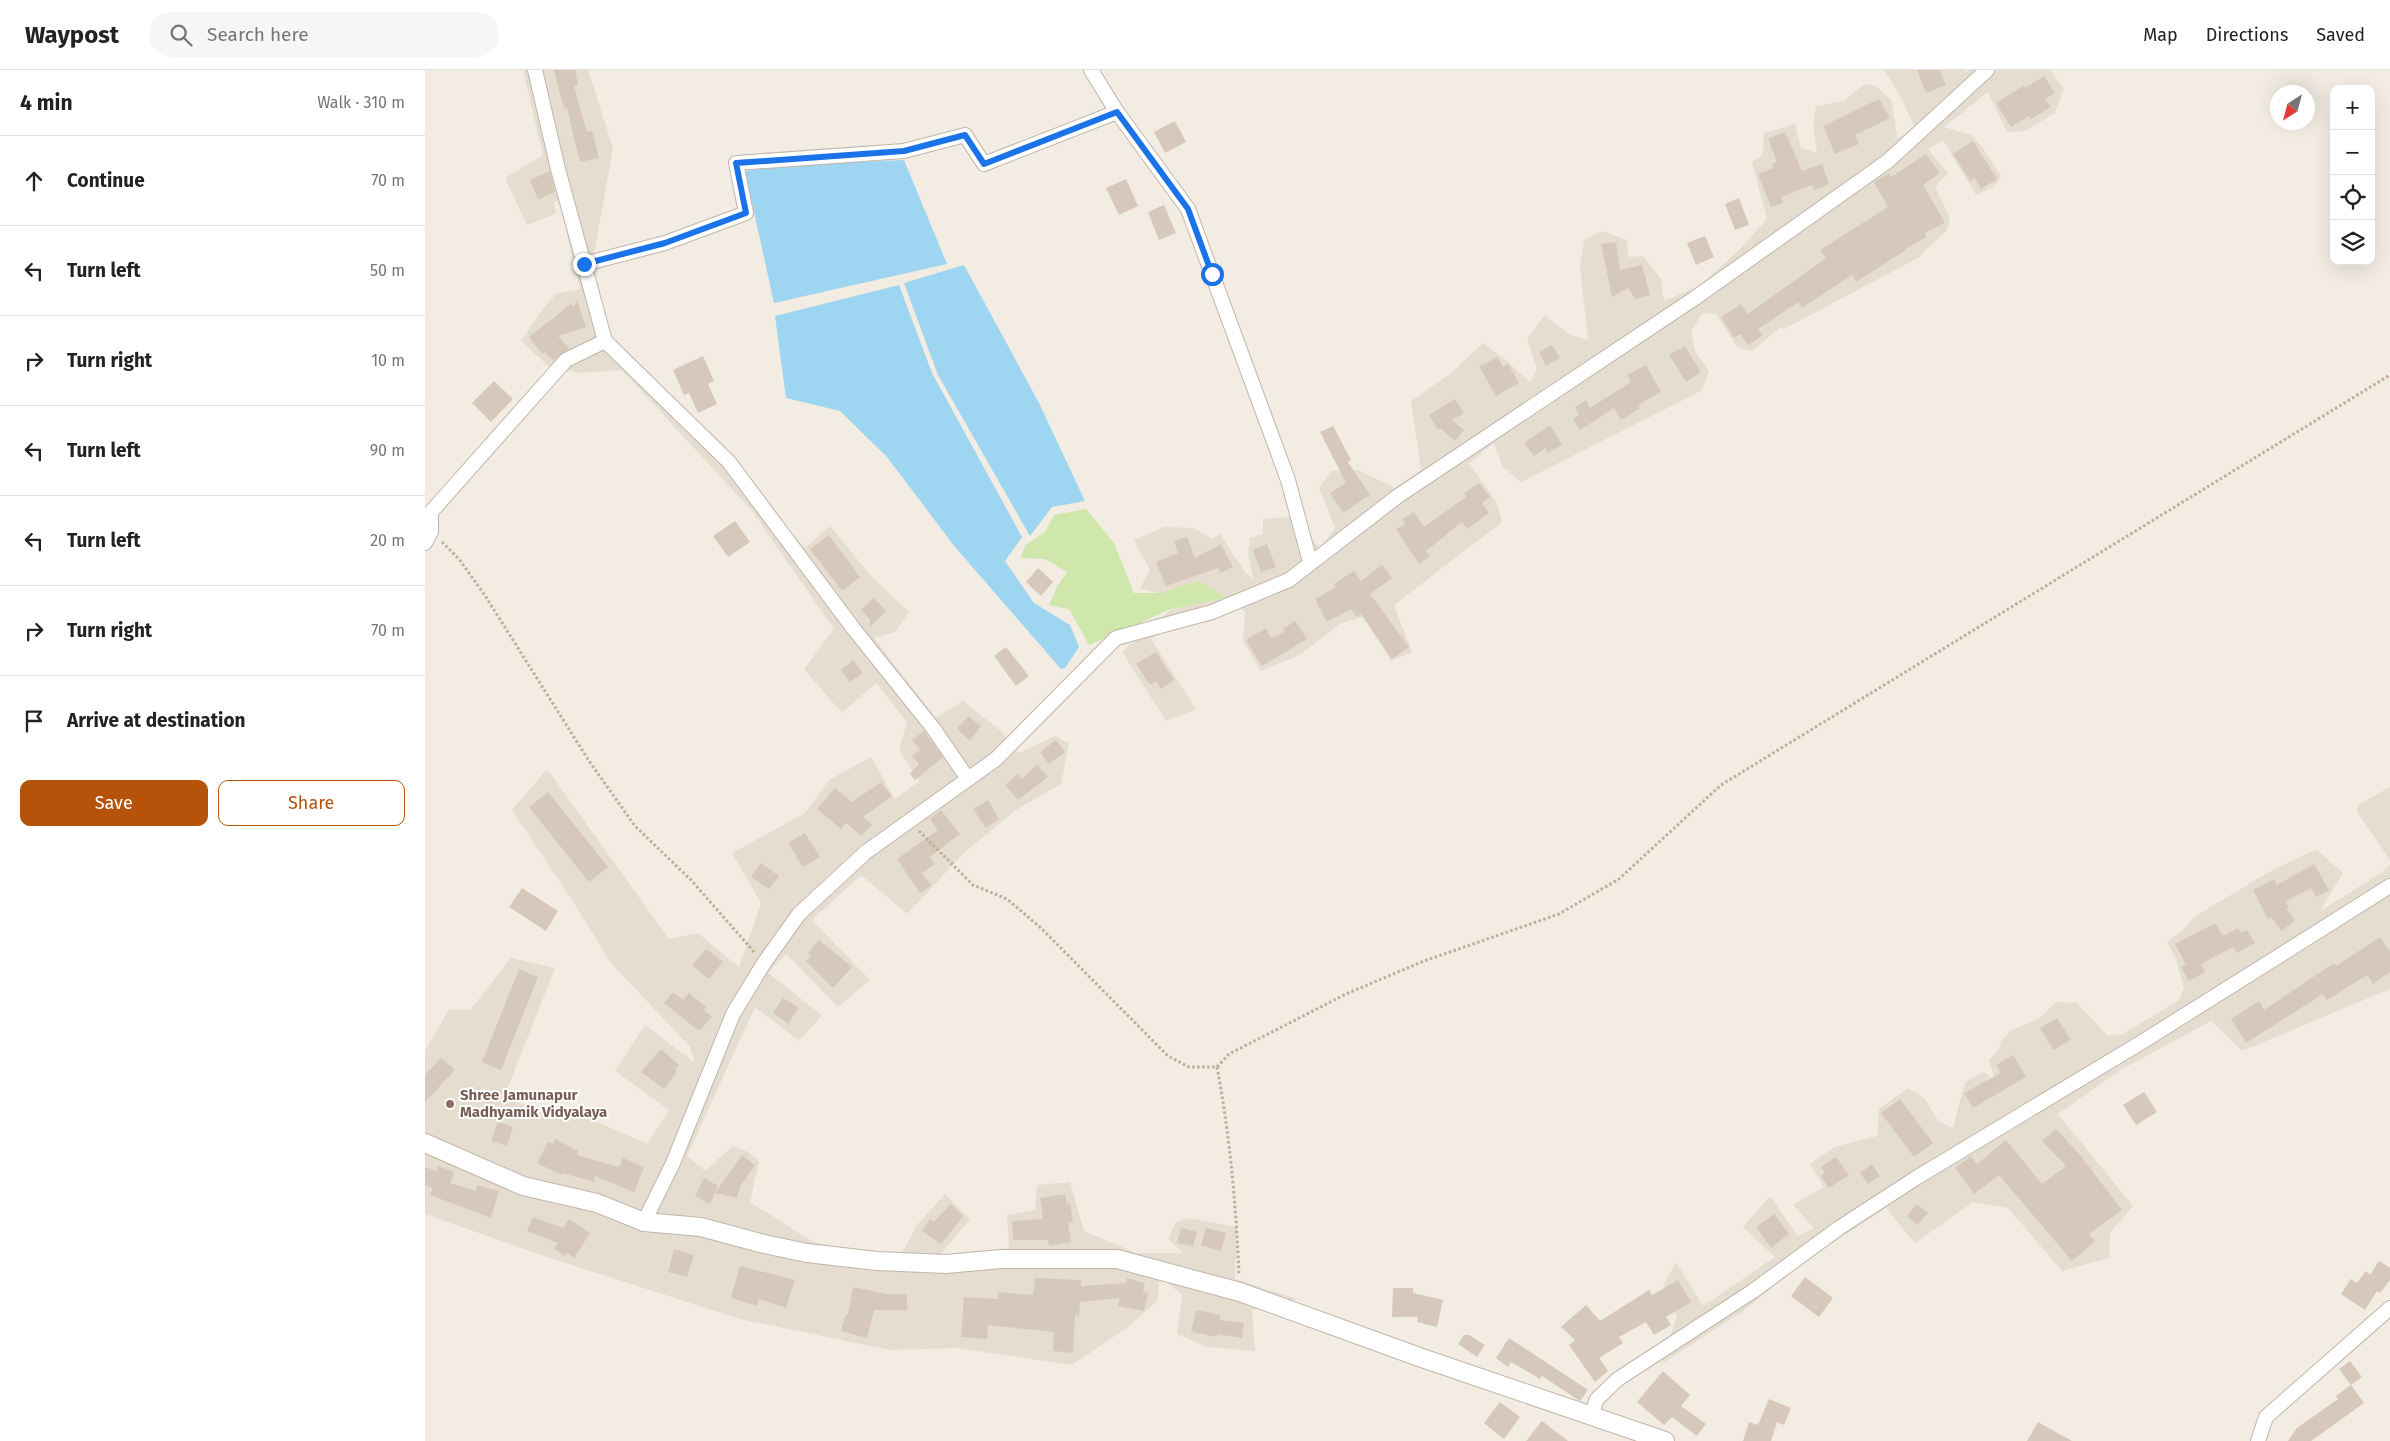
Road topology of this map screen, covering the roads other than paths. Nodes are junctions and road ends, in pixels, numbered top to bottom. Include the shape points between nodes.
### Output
1 (535, 70) edge
2 (1091, 70) edge
3 (1987, 70) edge
4 (1117, 112) junction
5 (584, 264) junction
6 (605, 341) junction
7 (428, 538) edge
8 (1310, 562) junction
9 (968, 778) junction
10 (2390, 886) edge
11 (425, 1144) edge
12 (644, 1222) junction
13 (2390, 1308) edge
14 (1591, 1416) junction
15 (1665, 1441) edge
16 (2258, 1441) edge

1 - 5 street
2 - 4 street
3 - 8 street via 1888,161 1695,298 1398,496
4 - 5 street via 984,164 965,135 904,151 736,163 746,213 665,243
4 - 8 street via 1188,209 1288,480
5 - 6 street
6 - 7 street via 566,360 431,512
6 - 9 street via 729,462
8 - 9 street via 1289,580 1212,612 1116,638 996,759
9 - 12 street via 866,852 799,914 733,1014 673,1163
10 - 14 street via 1847,1223 1753,1291 1618,1380 1597,1399
11 - 12 street via 523,1186 597,1203
12 - 14 street via 701,1227 807,1253 877,1261 946,1264 1001,1259 1117,1259 1240,1292
13 - 16 street via 2266,1416
14 - 15 street

